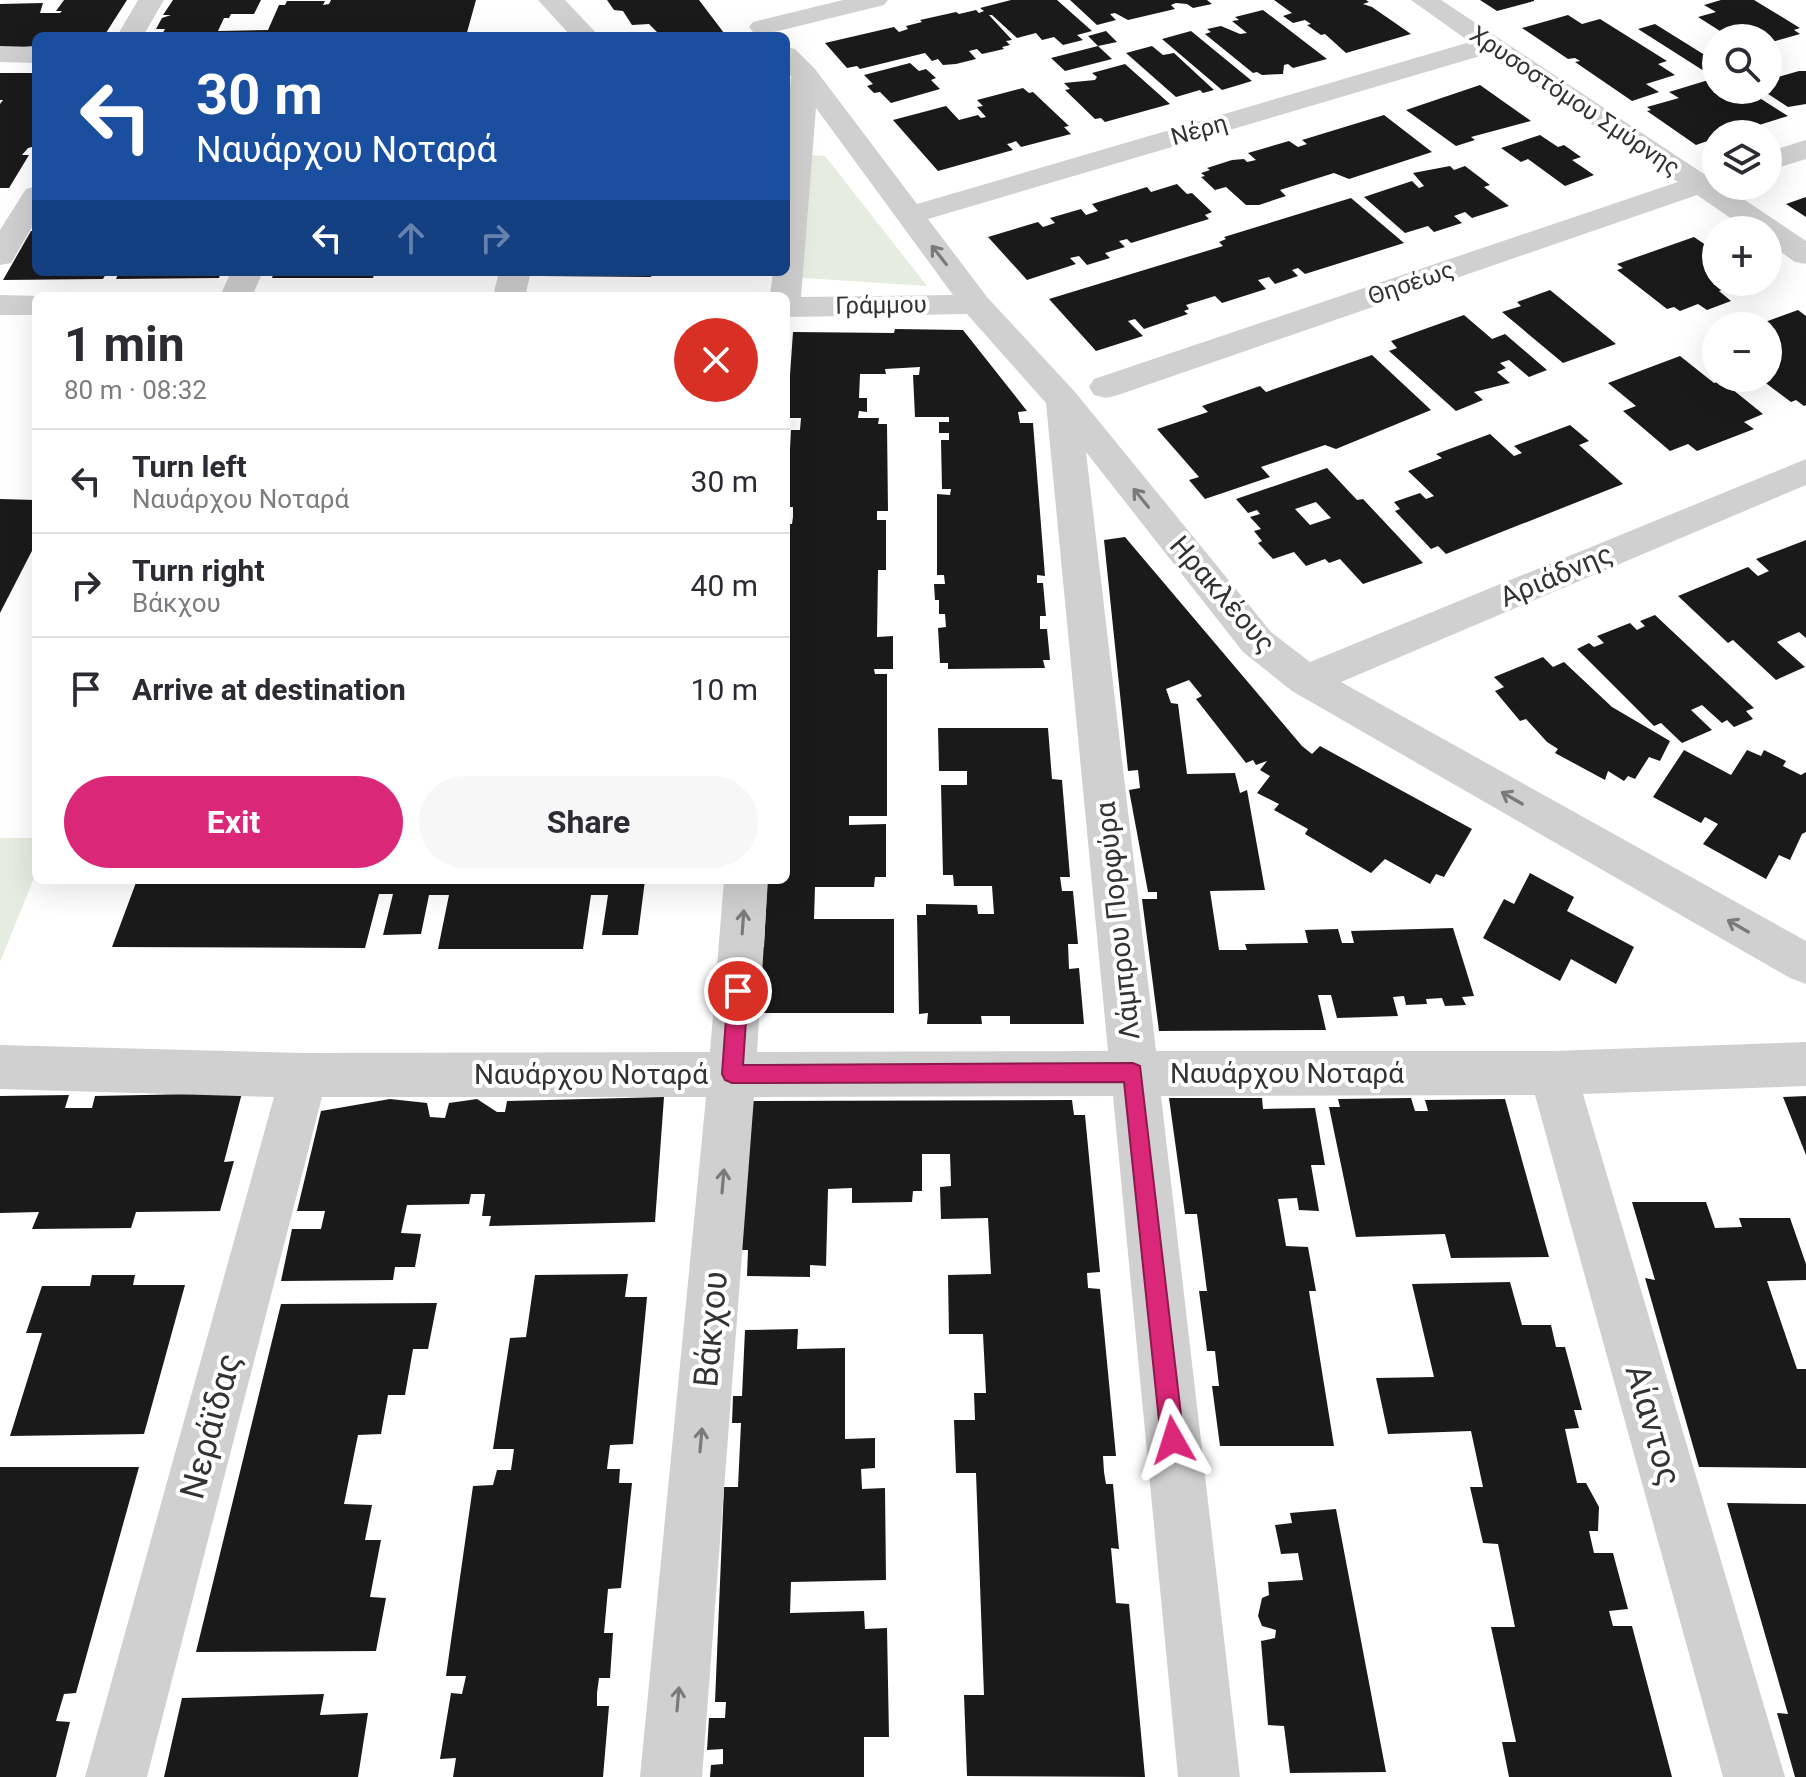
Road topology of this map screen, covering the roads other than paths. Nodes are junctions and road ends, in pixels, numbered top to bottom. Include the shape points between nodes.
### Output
1 (151, 0) edge
2 (551, 0) edge
3 (875, 0) edge
4 (1424, 0) edge
5 (760, 24) edge
6 (132, 32) edge
7 (582, 32) edge
8 (1489, 45) junction
9 (0, 54) edge
10 (32, 55) edge
11 (796, 65) edge
12 (1806, 149) edge
13 (1782, 157) edge
14 (1702, 178) edge
15 (1702, 184) edge
16 (1732, 200) edge
17 (32, 202) edge
18 (790, 204) edge
19 (908, 216) junction
20 (1806, 255) edge
21 (0, 256) edge
22 (976, 304) junction
23 (0, 305) edge
24 (32, 305) edge
25 (790, 307) edge
26 (1084, 393) junction
27 (1806, 471) edge
28 (1306, 680) junction
29 (746, 884) edge
30 (1806, 964) edge
31 (1806, 1064) edge
32 (0, 1067) edge
33 (1133, 1072) junction
34 (1553, 1073) junction
35 (732, 1074) junction
36 (304, 1075) junction
37 (116, 1777) edge
38 (671, 1777) edge
39 (1209, 1777) edge
40 (1754, 1777) edge

1 - 6 street
2 - 7 street
3 - 5 street
4 - 8 street, Χρυσοστόμου Σμύρνης
8 - 14 street, Χρυσοστόμου Σμύρνης
8 - 19 street, Νέρη
9 - 10 street
11 - 18 street
11 - 19 street, Ηρακλέους
12 - 13 street
15 - 26 street, Θησέως
16 - 20 street, Χρυσοστόμου Σμύρνης
17 - 21 street
22 -> 19 street, Ηρακλέους
22 - 25 street, Γράμμου
22 - 26 street, Ηρακλέους
23 - 24 street
28 -> 26 street, Ηρακλέους via 1257,642
26 - 33 street, Λάμπρου Πορφύρα
27 - 28 street, Αριάδνης
30 -> 28 street, Ηρακλέους
35 -> 29 street, Βάκχου
31 - 34 street, Ναυάρχου Νοταρά
32 - 36 street, Ναυάρχου Νοταρά
33 - 34 street, Ναυάρχου Νοταρά
33 - 35 street, Ναυάρχου Νοταρά
33 - 39 street, Λάμπρου Πορφύρα
34 - 40 street, Αίαντος
35 - 36 street, Ναυάρχου Νοταρά
38 -> 35 street, Βάκχου
36 - 37 street, Νεράϊδας

